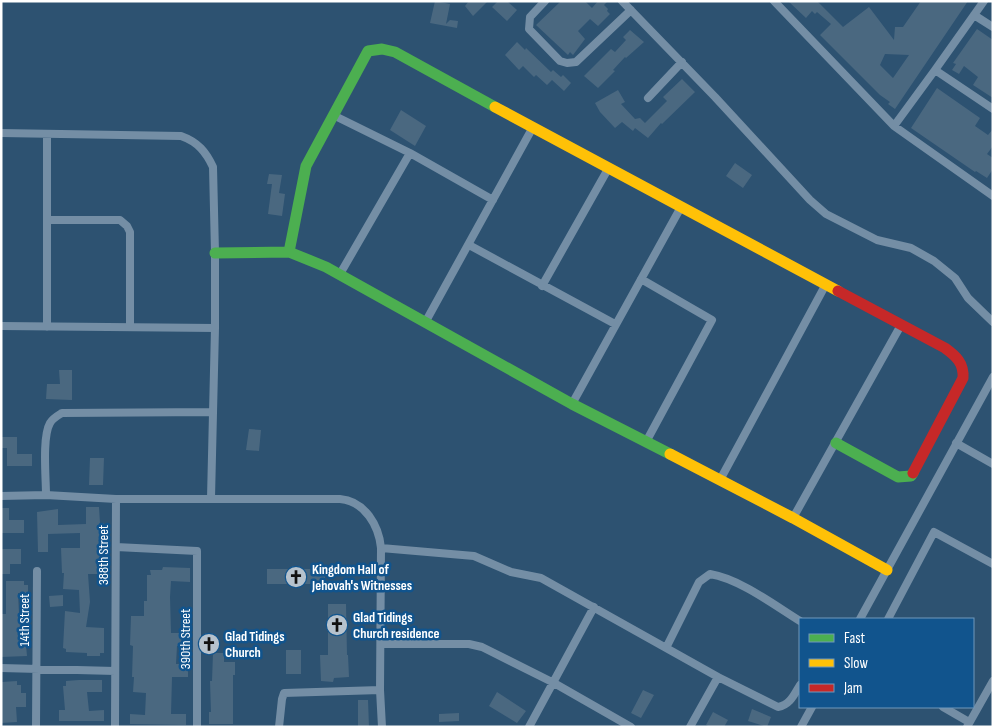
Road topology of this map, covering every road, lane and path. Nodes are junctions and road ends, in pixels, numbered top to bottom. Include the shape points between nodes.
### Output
1 (545, 1) edge
2 (622, 1) edge
3 (774, 1) edge
4 (984, 1) edge
5 (631, 10) junction
6 (974, 15) junction
7 (993, 27) edge
8 (682, 62) junction
9 (935, 70) junction
10 (648, 98) dead end
11 (993, 109) edge
12 (333, 115) junction
13 (894, 126) junction
14 (533, 127) junction
15 (1, 133) edge
16 (47, 134) junction
17 (410, 153) junction
18 (608, 169) junction
19 (993, 196) edge
20 (493, 200) junction
21 (681, 207) junction
22 (47, 220) junction
23 (468, 245) junction
24 (289, 252) junction
25 (215, 253) junction
26 (340, 274) junction
27 (641, 279) junction
28 (826, 284) junction
29 (542, 286) junction
30 (426, 322) junction
31 (993, 322) edge
32 (615, 324) junction
33 (901, 325) junction
34 (1, 326) edge
35 (48, 327) junction
36 (130, 327) junction
37 (215, 328) junction
38 (993, 377) edge
39 (572, 404) junction
40 (213, 412) junction
41 (646, 442) junction
42 (836, 443) junction
43 (956, 443) junction
44 (993, 464) edge
45 (720, 480) junction
46 (46, 495) junction
47 (1, 496) edge
48 (116, 498) junction
49 (211, 498) junction
50 (793, 518) junction
51 (116, 547) junction
52 (382, 548) junction
53 (993, 564) edge
54 (887, 570) junction
55 (37, 571) dead end
56 (594, 607) junction
57 (861, 618) edge
58 (889, 618) edge
59 (799, 620) edge
60 (382, 644) junction
61 (666, 648) junction
62 (1, 668) edge
63 (36, 669) junction
64 (115, 671) junction
65 (718, 677) junction
66 (993, 681) edge
67 (554, 683) junction
68 (799, 686) edge
69 (380, 690) junction
70 (812, 708) edge
71 (944, 708) edge
72 (968, 724) edge
73 (804, 726) edge
74 (36, 727) edge
75 (114, 727) edge
76 (197, 727) edge
77 (279, 727) edge
78 (382, 727) edge
79 (529, 727) edge
80 (631, 727) edge
81 (690, 727) edge

1 - 5 street via 530,17 529,29 560,61 567,63 576,62
2 - 5 street
3 - 13 street
4 - 6 street
5 - 8 street
6 - 7 street
6 - 9 street
8 - 10 street
8 - 31 street via 826,214 877,240 911,248 934,261 955,278 968,298
9 - 11 street
9 - 13 street
12 - 14 street via 368,51 383,48
12 - 17 street
12 - 24 street via 303,174
13 - 19 street
14 - 18 street
14 - 20 street
15 - 16 street
16 - 22 street
16 - 25 street via 182,136 196,143 212,168
17 - 20 street
17 - 26 street
18 - 21 street
18 - 29 street
20 - 23 street
21 - 27 street
21 - 28 street
22 - 35 street
22 - 36 street via 120,220 127,226 130,232
23 - 29 street
23 - 30 street
24 - 25 street
24 - 26 street
25 - 37 street
26 - 30 street
27 - 32 street
27 - 41 street via 712,320
28 - 33 street
28 - 45 street
29 - 32 street
30 - 39 street
32 - 39 street
33 - 42 street
33 - 42 street via 945,348 962,364 964,372 911,476 898,477
34 - 35 street
35 - 36 street
36 - 37 street
37 - 40 street
38 - 43 street
39 - 41 street
40 - 46 street via 62,413 50,422 46,437
40 - 49 street
41 - 45 street
42 - 50 street
43 - 44 street
43 - 54 street
45 - 50 street
46 - 47 street
46 - 48 street
48 - 49 street
48 - 51 street, 388th Street
49 - 52 street via 355,502 380,534
50 - 54 street
51 - 64 street, 388th Street
51 - 76 street, 390th Street via 197,551
52 - 56 street via 474,556 511,572 541,578
52 - 60 street
53 - 58 street via 934,532
54 - 57 street
55 - 63 street, 14th Street
56 - 61 street
56 - 67 street
59 - 61 street via 744,588 710,574 699,582
60 - 67 street via 469,644 482,647
60 - 69 street
61 - 65 street
62 - 63 street
63 - 64 street
63 - 74 street, 14th Street
64 - 75 street, 388th Street
65 - 68 street via 778,707 790,701
65 - 81 street
66 - 72 street
67 - 79 street
67 - 80 street
69 - 77 street via 284,693
69 - 78 street
70 - 73 street
71 - 72 street

